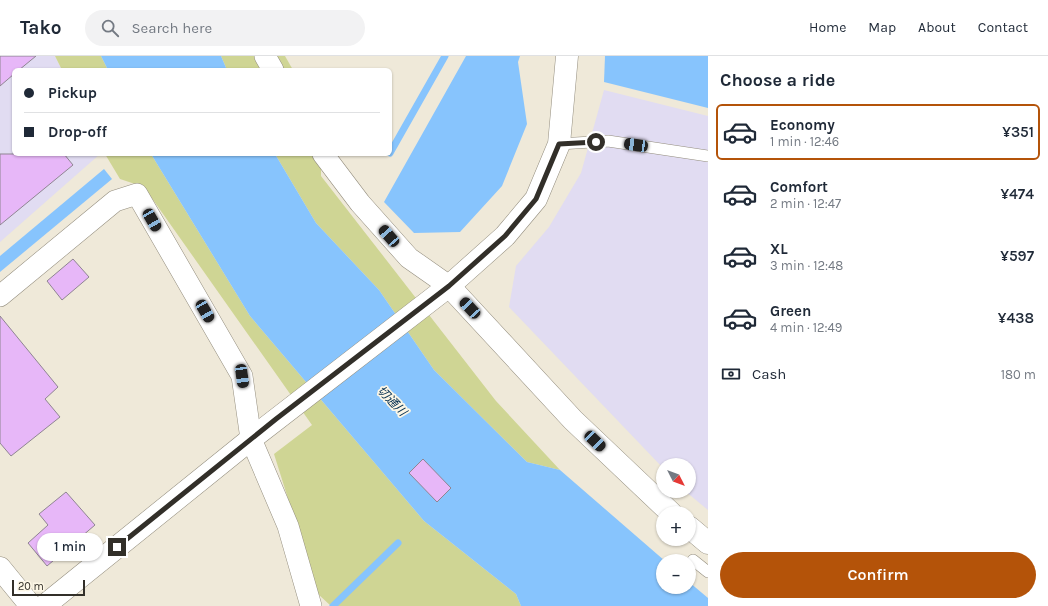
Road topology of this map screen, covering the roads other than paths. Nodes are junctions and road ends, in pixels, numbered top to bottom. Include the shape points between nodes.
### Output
1 (265, 56) edge
2 (567, 56) edge
3 (272, 68) edge
4 (559, 144) junction
5 (325, 156) edge
6 (708, 156) edge
7 (449, 286) junction
8 (0, 296) edge
9 (251, 439) junction
10 (665, 506) edge
11 (696, 533) edge
12 (708, 542) edge
13 (696, 562) edge
14 (0, 568) edge
15 (708, 572) edge
16 (31, 606) edge
17 (44, 606) edge
18 (312, 606) edge

1 - 3 street
2 - 4 street
4 - 6 lane via 608,141
4 - 7 street via 536,199 505,236
5 - 7 street via 360,203 409,258
7 - 9 street
7 - 10 street via 573,420
8 - 9 street via 115,201 137,194 242,376
9 - 17 street
9 - 18 street via 288,526
11 - 12 street
13 - 15 lane
14 - 16 street

